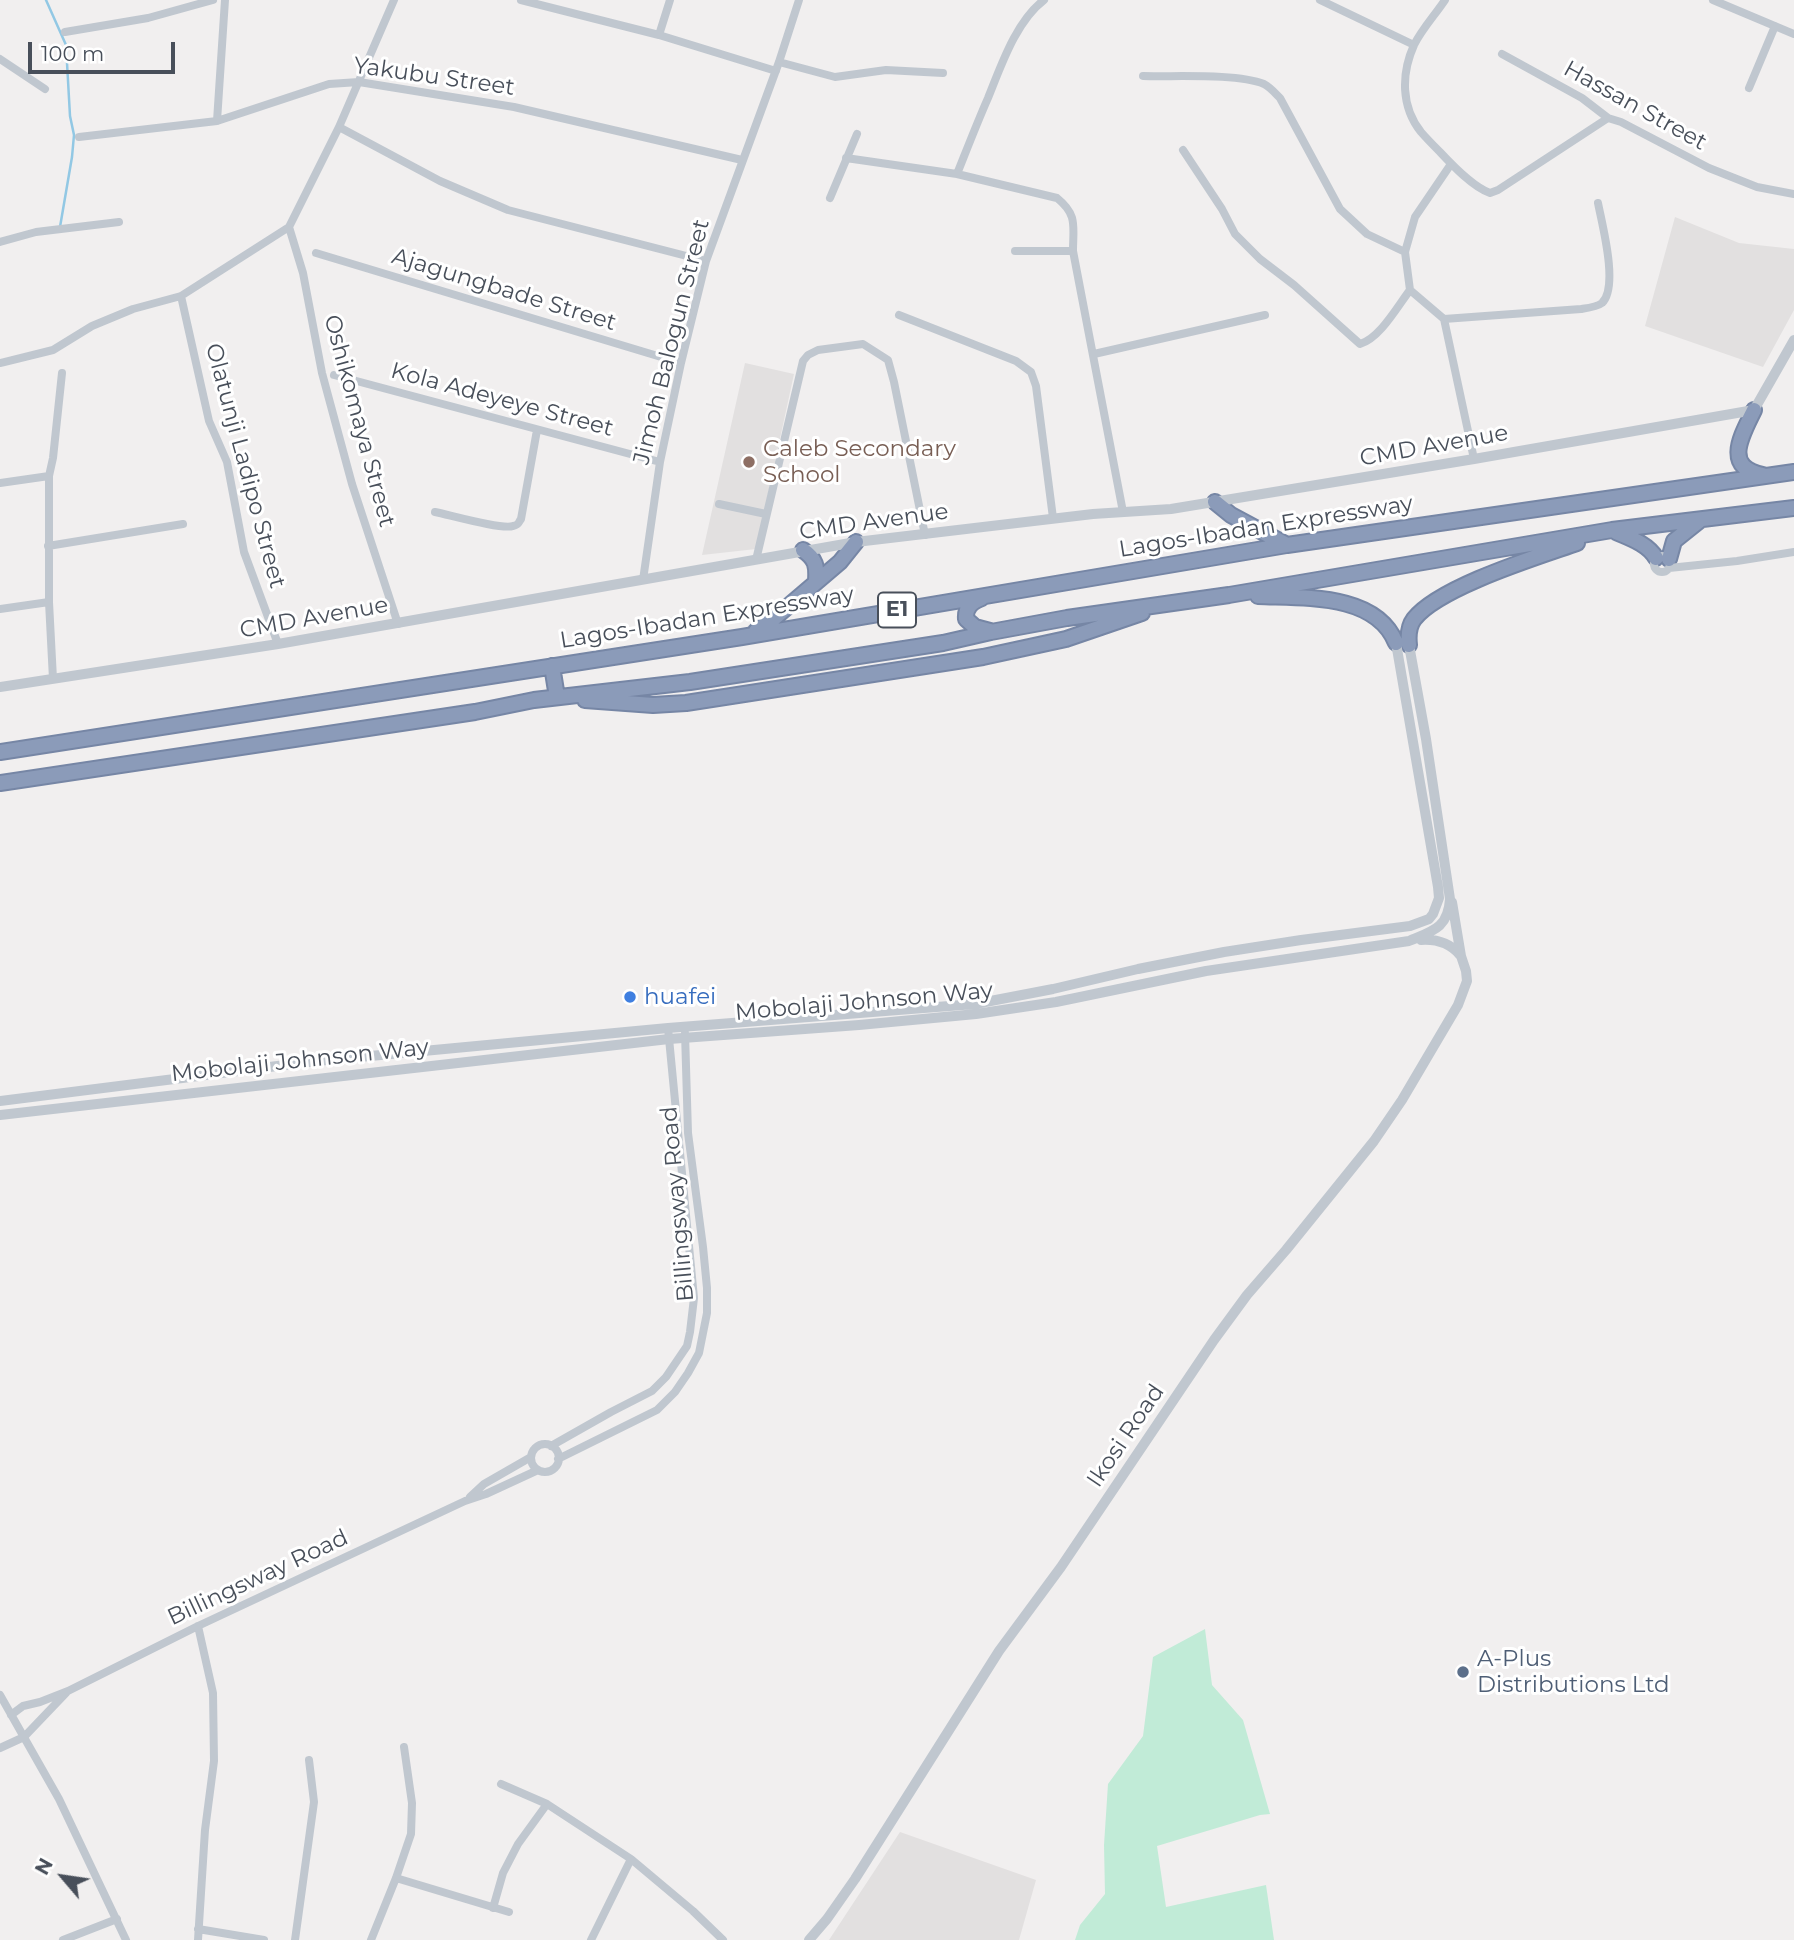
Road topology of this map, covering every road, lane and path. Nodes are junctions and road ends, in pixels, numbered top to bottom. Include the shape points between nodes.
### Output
1 (213, 0) edge
2 (225, 0) edge
3 (394, 0) edge
4 (521, 0) edge
5 (670, 0) edge
6 (799, 0) edge
7 (1044, 0) edge
8 (1320, 0) edge
9 (1445, 0) edge
10 (1719, 1) edge
11 (1775, 26) junction
12 (65, 32) dead end
13 (1794, 34) edge
14 (659, 35) junction
15 (1415, 45) junction
16 (1502, 54) dead end
17 (0, 59) edge
18 (777, 67) junction
19 (943, 73) dead end
20 (1143, 76) dead end
21 (359, 82) junction
22 (1749, 88) dead end
23 (45, 89) dead end
24 (1608, 118) junction
25 (216, 121) junction
26 (339, 127) junction
27 (857, 134) dead end
28 (79, 137) dead end
29 (1183, 150) dead end
30 (846, 158) junction
31 (742, 160) junction
32 (1451, 164) junction
33 (957, 174) junction
34 (1794, 194) edge
35 (830, 198) dead end
36 (1598, 203) dead end
37 (119, 222) dead end
38 (289, 228) junction
39 (0, 242) edge
40 (1015, 251) dead end
41 (1073, 251) junction
42 (1405, 252) junction
43 (316, 253) dead end
44 (706, 261) junction
45 (1410, 290) junction
46 (181, 296) junction
47 (899, 315) dead end
48 (1265, 315) dead end
49 (1444, 319) junction
50 (1794, 340) edge
51 (1094, 354) junction
52 (0, 363) edge
53 (681, 363) junction
54 (62, 373) dead end
55 (334, 375) dead end
56 (1754, 410) junction
57 (537, 430) junction
58 (1474, 459) junction
59 (660, 461) junction
60 (1794, 472) edge
61 (1768, 476) junction
62 (49, 477) junction
63 (0, 483) edge
64 (1215, 502) junction
65 (719, 504) dead end
66 (1794, 508) edge
67 (435, 512) dead end
68 (1123, 512) junction
69 (766, 514) junction
70 (1053, 519) junction
71 (1701, 520) junction
72 (183, 524) dead end
73 (1612, 530) junction
74 (925, 535) junction
75 (856, 542) junction
76 (1287, 545) junction
77 (48, 546) junction
78 (803, 550) junction
79 (1794, 552) edge
80 (756, 560) junction
81 (1664, 562) junction
82 (643, 579) junction
83 (816, 581) junction
84 (1000, 592) junction
85 (1229, 595) junction
86 (49, 602) junction
87 (1155, 606) junction
88 (0, 609) edge
89 (398, 624) junction
90 (991, 632) junction
91 (741, 636) junction
92 (278, 644) junction
93 (1402, 644) junction
94 (552, 666) junction
95 (53, 679) junction
96 (0, 687) edge
97 (574, 696) junction
98 (557, 697) junction
99 (0, 752) edge
100 (0, 783) edge
101 (1437, 903) junction
102 (1451, 908) junction
103 (1424, 921) junction
104 (1431, 932) junction
105 (1409, 941) junction
106 (1440, 941) junction
107 (1461, 956) junction
108 (685, 1032) junction
109 (668, 1033) junction
110 (0, 1101) edge
111 (0, 1115) edge
112 (551, 1446) junction
113 (531, 1457) junction
114 (558, 1459) junction
115 (538, 1470) junction
116 (465, 1501) junction
117 (198, 1626) junction
118 (68, 1691) junction
119 (0, 1695) edge
120 (11, 1715) junction
121 (24, 1737) junction
122 (404, 1747) dead end
123 (0, 1748) edge
124 (310, 1760) dead end
125 (501, 1784) dead end
126 (547, 1804) junction
127 (631, 1859) junction
128 (396, 1878) junction
129 (493, 1908) junction
130 (509, 1912) dead end
131 (117, 1919) junction
132 (198, 1929) junction
133 (64, 1940) edge
134 (126, 1940) edge
135 (198, 1940) edge
136 (264, 1940) edge
137 (295, 1940) edge
138 (371, 1940) edge
139 (591, 1940) edge
140 (723, 1940) edge
141 (809, 1940) edge

1 - 12 street via 148,19
2 - 25 street
3 - 21 street
4 - 14 street
5 - 14 street
6 - 18 street, Jimoh Balogun Street
7 - 33 street via 1003,60
8 - 15 street
9 - 15 street
10 - 11 street
11 - 13 street
11 - 22 street
14 - 18 street
15 - 32 street via 1406,70 1404,97 1421,132
16 - 24 street, Hassan Street via 1582,98
17 - 23 street
18 - 19 street via 835,77 886,70
18 - 31 street, Jimoh Balogun Street
20 - 42 street via 1220,77 1267,85 1280,98 1340,209 1367,234
21 - 25 street, Yakubu Street via 329,83
21 - 26 street
21 - 31 street, Yakubu Street via 514,107
24 - 32 street via 1490,193
24 - 34 street, Hassan Street via 1709,168 1757,187
25 - 28 street, Yakubu Street
26 - 38 street
26 - 44 street via 440,181 508,210
27 - 30 street
29 - 45 street via 1235,234 1360,344 1376,334
30 - 33 street
30 - 35 street
31 - 44 street, Jimoh Balogun Street
32 - 42 street via 1415,217
33 - 41 street via 1056,198 1073,216
36 - 49 street via 1611,271 1602,303 1581,309
37 - 39 street via 36,232
38 - 46 street
38 - 89 street, Oshikomaya Street via 352,484
40 - 41 street
41 - 51 street
42 - 45 street
43 - 53 street, Ajagungbade Street
44 - 53 street, Jimoh Balogun Street
45 - 49 street
46 - 52 street via 92,326 53,350
46 - 92 street, Olatunji Ladipo Street via 209,421 227,462 244,552
47 - 70 street via 1016,361 1031,372
48 - 51 street
49 - 58 street
50 - 56 street
51 - 68 street
53 - 59 street, Jimoh Balogun Street
54 - 62 street
55 - 57 street, Kola Adeyeye Street
56 - 58 street, CMD Avenue
56 - 61 highway via 1741,440 1739,461 1752,473
57 - 59 street, Kola Adeyeye Street
57 - 67 street via 518,524 498,525
58 - 64 street, CMD Avenue
59 - 82 street, Jimoh Balogun Street
60 - 61 highway, Lagos-Ibadan Expressway / E1
61 - 76 highway, Lagos-Ibadan Expressway / E1
62 - 63 street
62 - 77 street
64 - 68 street, CMD Avenue
64 - 76 highway
65 - 69 street
66 - 71 highway, E1
68 - 70 street, CMD Avenue
69 - 74 street via 803,361 818,350 863,344 888,360
69 - 80 street
70 - 74 street, CMD Avenue
71 - 73 highway, E1
71 - 81 highway via 1674,541
72 - 77 street
73 - 81 highway via 1633,538
73 - 85 highway, E1
73 - 93 highway via 1494,573 1434,602 1413,620
74 - 75 street, CMD Avenue
75 - 78 street, CMD Avenue
75 - 83 highway
76 - 84 highway, Lagos-Ibadan Expressway / E1
77 - 86 street
78 - 80 street, CMD Avenue
78 - 83 highway via 817,566
79 - 81 street via 1737,561
80 - 82 street, CMD Avenue
82 - 89 street, CMD Avenue
83 - 91 highway via 760,629
84 - 90 highway via 974,601 966,613 970,624
84 - 91 highway, Lagos-Ibadan Expressway / E1
85 - 87 highway, E1
85 - 93 highway via 1345,604 1368,611
86 - 88 street
86 - 95 street
87 - 90 highway, E1
87 - 97 highway via 1078,635 983,657 686,704 616,703
89 - 92 street, CMD Avenue
90 - 97 highway, E1 via 690,682
91 - 94 highway, Lagos-Ibadan Expressway / E1
92 - 95 street, CMD Avenue
93 - 101 street
93 - 102 street via 1426,739
94 - 98 highway
94 - 99 highway, Lagos-Ibadan Expressway / E1
95 - 96 street, CMD Avenue
97 - 98 highway, E1
98 - 100 highway, E1
101 - 102 street
101 - 103 street
102 - 104 street
102 - 107 street, Ikosi Road
103 - 104 street
103 - 108 street, Mobolaji Johnson Way via 1224,952 975,1004
104 - 105 street, Mobolaji Johnson Way
104 - 106 street
105 - 106 street
105 - 108 street, Mobolaji Johnson Way via 1206,971 976,1014 859,1025
106 - 107 street
107 - 141 street, Ikosi Road via 1467,981 1460,1000 1398,1107 1214,1340 999,1651 855,1879
108 - 109 street, Mobolaji Johnson Way
108 - 114 street, Billingsway Road via 688,1133 707,1288 699,1353 675,1392 657,1410
109 - 110 street, Mobolaji Johnson Way via 317,1061
109 - 111 street, Mobolaji Johnson Way
109 - 112 street, Billingsway Road via 694,1298 687,1346 652,1391
112 - 113 street via 538,1446
112 - 114 street
113 - 115 street
113 - 116 street, Billingsway Road via 484,1484
114 - 115 street via 551,1470
115 - 116 street, Billingsway Road
116 - 117 street, Billingsway Road
117 - 118 street, Billingsway Road
117 - 132 street via 213,1693 214,1761
118 - 120 street, Billingsway Road via 23,1706
118 - 121 street, Billingsway Road
119 - 120 street
120 - 121 street
121 - 123 street, Billingsway Road
121 - 131 street
122 - 128 street via 411,1834
124 - 137 street via 314,1802
125 - 126 street
126 - 127 street
126 - 129 street via 518,1844
127 - 139 street
127 - 140 street
128 - 129 street
128 - 138 street
129 - 130 street
131 - 133 street
131 - 134 street
132 - 135 street
132 - 136 street

